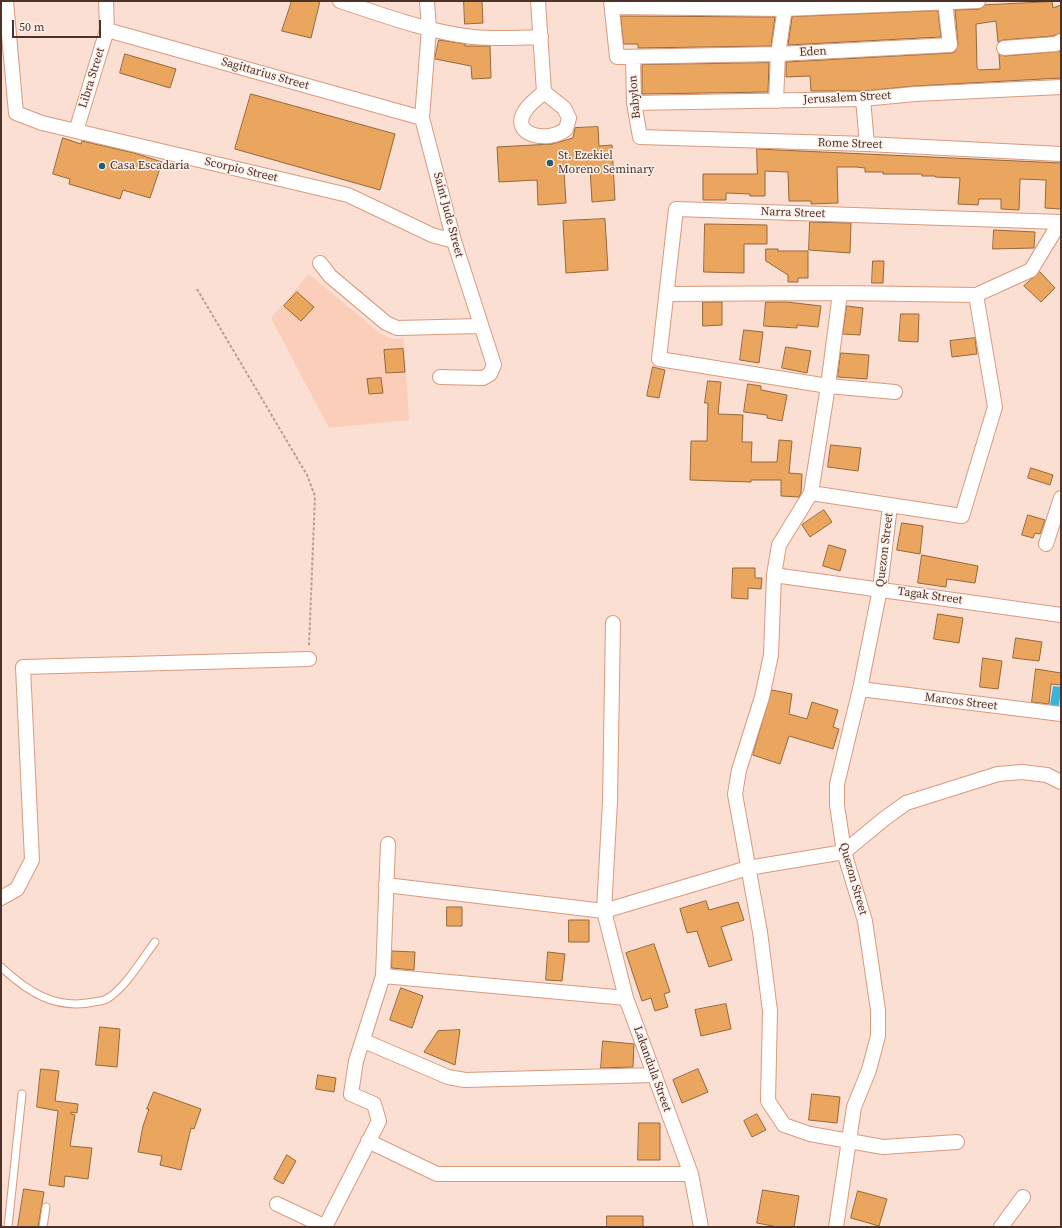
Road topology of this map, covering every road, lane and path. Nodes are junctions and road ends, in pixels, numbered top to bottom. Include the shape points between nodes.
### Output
1 (6, 1) edge
2 (106, 1) edge
3 (340, 1) edge
4 (427, 1) edge
5 (538, 1) edge
6 (978, 1) edge
7 (945, 2) junction
8 (880, 3) edge
9 (612, 4) edge
10 (832, 4) edge
11 (785, 5) edge
12 (429, 29) junction
13 (107, 30) junction
14 (541, 37) junction
15 (1061, 42) edge
16 (1004, 48) dead end
17 (778, 54) junction
18 (633, 57) junction
19 (1061, 87) edge
20 (544, 92) dead end
21 (864, 99) junction
22 (776, 101) junction
23 (634, 103) junction
24 (422, 118) junction
25 (76, 131) junction
26 (640, 137) joint
27 (867, 144) junction
28 (1061, 154) edge
29 (1060, 222) edge
30 (454, 241) junction
31 (320, 263) dead end
32 (197, 289) dead end
33 (840, 293) junction
34 (666, 294) junction
35 (976, 295) junction
36 (480, 326) junction
37 (440, 377) dead end
38 (828, 386) junction
39 (895, 392) dead end
40 (811, 493) junction
41 (1060, 504) edge
42 (890, 506) junction
43 (1046, 544) dead end
44 (774, 575) junction
45 (880, 589) junction
46 (1061, 615) edge
47 (613, 623) dead end
48 (309, 660) joint
49 (860, 690) junction
50 (1061, 714) edge
51 (1061, 782) edge
52 (388, 844) dead end
53 (844, 852) junction
54 (748, 868) junction
55 (386, 885) junction
56 (1, 898) edge
57 (604, 911) junction
58 (155, 942) dead end
59 (1, 967) edge
60 (383, 976) junction
61 (626, 998) junction
62 (364, 1041) junction
63 (655, 1075) junction
64 (22, 1094) dead end
65 (368, 1141) junction
66 (848, 1142) junction
67 (957, 1142) dead end
68 (691, 1174) junction
69 (1023, 1197) dead end
70 (277, 1204) dead end
71 (46, 1207) dead end
72 (8, 1227) edge
73 (43, 1227) edge
74 (326, 1227) edge
75 (701, 1227) edge
76 (836, 1227) edge
77 (1001, 1227) edge

1 - 25 street, Scorpio Street via 16,113 42,123
2 - 13 street, Libra Street
3 - 12 street
4 - 12 street, Saint Jude Street
5 - 14 street
6 - 7 street
7 - 8 street
7 - 17 street, Eden via 950,45
8 - 10 street
9 - 11 street
9 - 18 street, Eden via 617,57
10 - 11 street
11 - 17 street
12 - 14 street via 472,37
12 - 24 street, Saint Jude Street
13 - 24 street, Sagittarius Street
13 - 25 street, Libra Street
14 - 20 street
15 - 16 street
17 - 18 street, Eden
17 - 22 street
18 - 23 street, Babylon
19 - 21 street, Jerusalem Street
21 - 22 street, Jerusalem Street
21 - 27 street
22 - 23 street, Jerusalem Street
23 - 26 street, Babylon
24 - 30 street, Saint Jude Street
25 - 30 street, Scorpio Street via 348,194 432,235
26 - 27 street, Rome Street
27 - 28 street, Rome Street
29 - 34 street, Narra Street via 676,209
29 - 35 street via 1031,270
30 - 36 street, Saint Jude Street
31 - 36 street via 330,276 386,324 397,328
32 - 48 path via 307,475 315,496
33 - 34 street
33 - 35 street
33 - 38 street
34 - 38 street, Narra Street via 659,359
35 - 42 street via 994,407 962,516
36 - 37 street, Saint Jude Street via 494,365 490,374 483,378
38 - 39 street
38 - 40 street
40 - 42 street
40 - 44 street via 779,545
41 - 43 street
42 - 45 street, Quezon Street
44 - 45 street, Tagak Street
44 - 54 street via 770,655 762,697 739,770 735,794
45 - 46 street, Tagak Street
45 - 49 street, Quezon Street
47 - 57 street, Lakandula Street via 610,801
48 - 56 street via 23,667 32,860 17,889
49 - 50 street, Marcos Street
49 - 53 street, Quezon Street via 837,784 837,805
51 - 53 street via 1047,775 1022,772 998,774 924,796 906,804 884,819
52 - 55 street
53 - 54 street
53 - 66 street, Quezon Street via 865,921 878,1010 878,1036 869,1070 854,1107
54 - 57 street
54 - 66 street via 760,932 770,1011 768,1101 784,1125 810,1134
55 - 57 street
55 - 60 street
57 - 61 street, Lakandula Street
58 - 59 lane via 130,978 108,999 83,1004 55,1002 22,986
60 - 61 street
60 - 62 street
61 - 63 street, Lakandula Street
62 - 63 street via 448,1077 465,1080
62 - 65 street via 356,1061 351,1094 374,1104 376,1109 379,1121
63 - 68 street, Lakandula Street
64 - 72 lane
65 - 68 street via 437,1174
65 - 74 street
66 - 67 street via 883,1147
66 - 76 street, Quezon Street
68 - 75 street, Lakandula Street
69 - 77 street
70 - 74 street
71 - 73 lane

